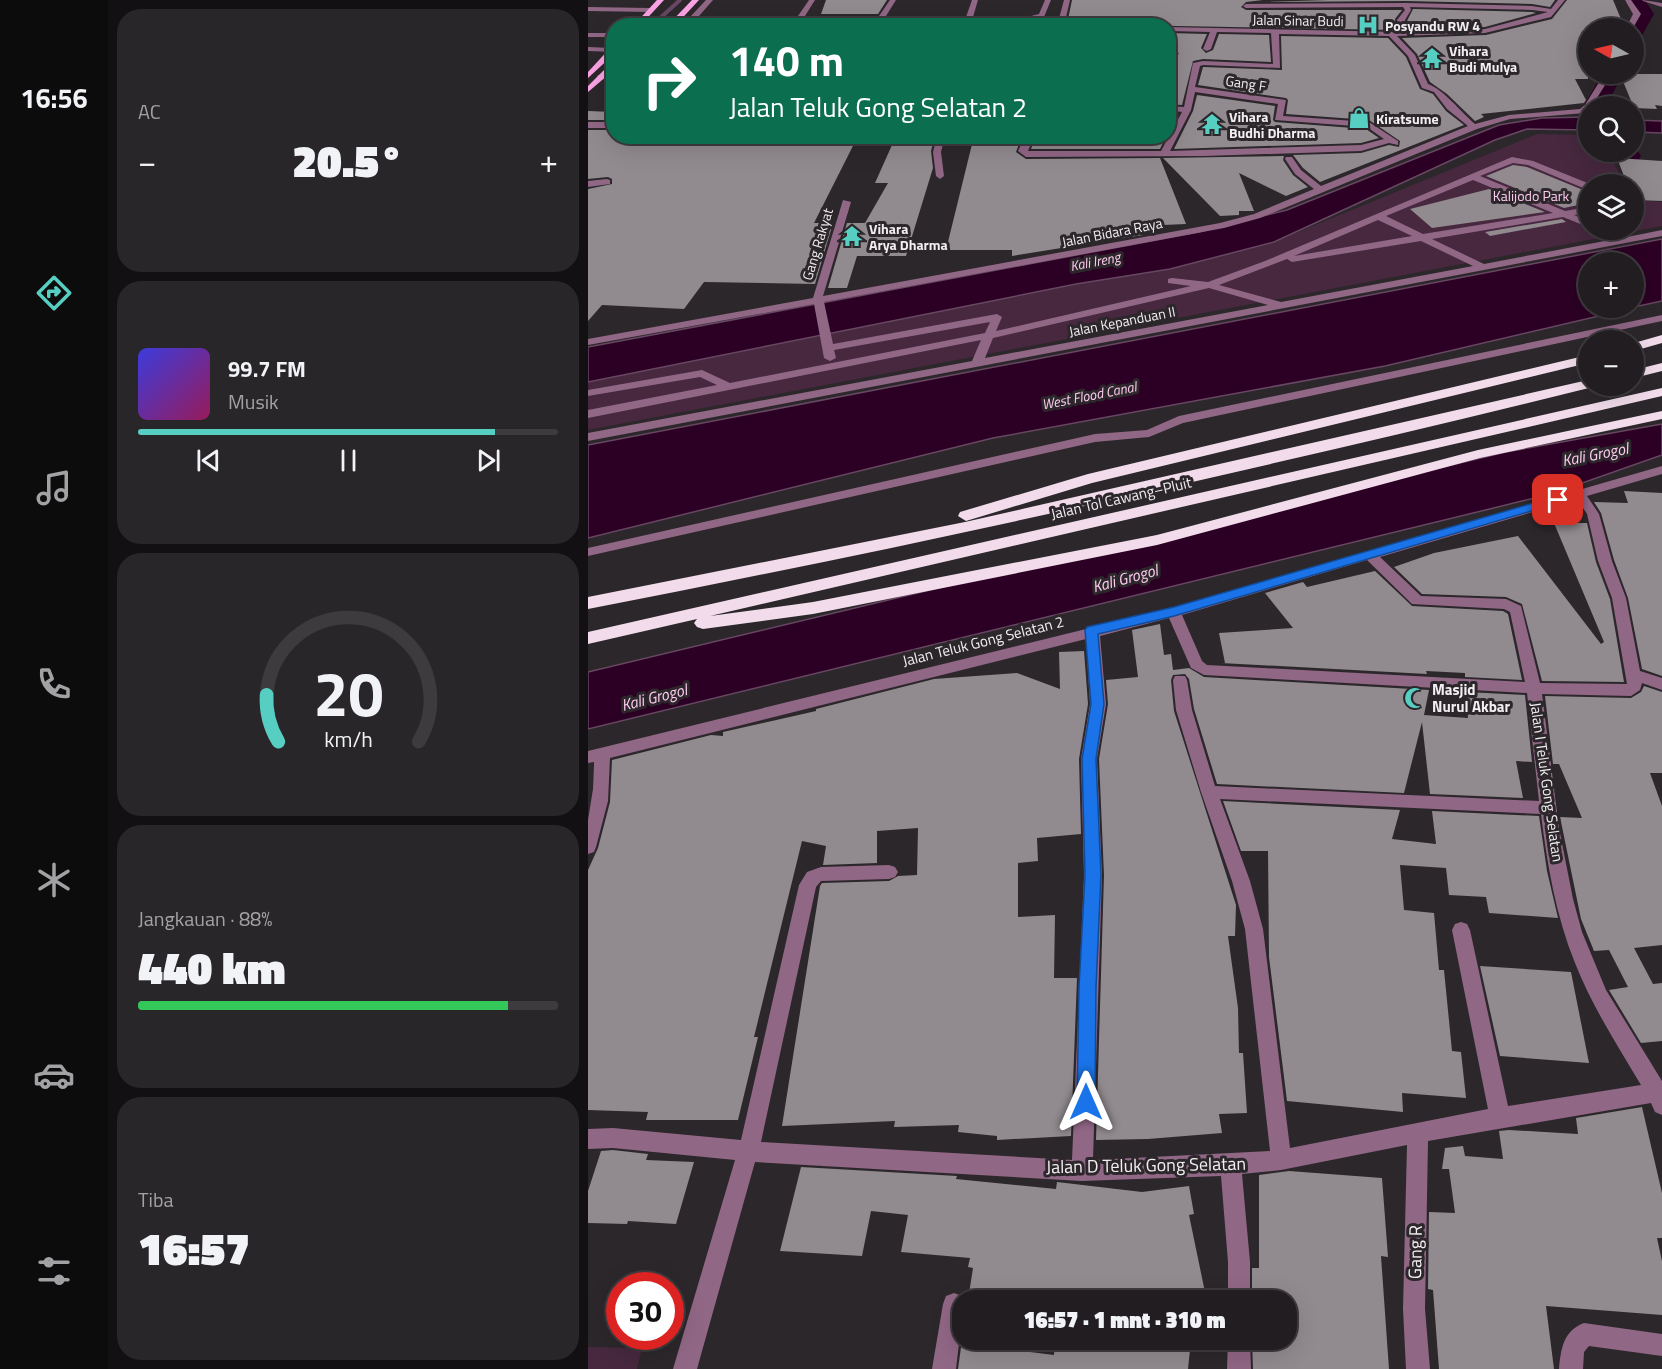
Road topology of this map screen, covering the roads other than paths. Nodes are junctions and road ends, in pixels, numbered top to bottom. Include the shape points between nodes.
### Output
1 (661, 0) edge
2 (696, 0) edge
3 (710, 0) edge
4 (812, 0) edge
5 (893, 0) edge
6 (975, 0) edge
7 (1048, 0) edge
8 (1068, 0) edge
9 (1538, 0) edge
10 (1628, 0) edge
11 (1644, 0) edge
12 (1561, 2) edge
13 (1406, 5) junction
14 (1662, 5) edge
15 (588, 9) edge
16 (651, 10) junction
17 (1554, 11) junction
18 (1246, 15) edge
19 (644, 18) edge
20 (678, 18) edge
21 (693, 18) edge
22 (800, 18) joint
23 (882, 18) joint
24 (969, 18) edge
25 (1035, 18) edge
26 (1062, 18) edge
27 (1635, 18) edge
28 (1176, 29) edge
29 (1214, 30) junction
30 (1275, 32) junction
31 (588, 34) edge
32 (1391, 34) junction
33 (1402, 34) junction
34 (606, 35) edge
35 (588, 49) edge
36 (1207, 49) dead end
37 (606, 50) edge
38 (606, 57) edge
39 (606, 72) edge
40 (588, 75) edge
41 (601, 76) junction
42 (606, 76) edge
43 (1602, 84) edge
44 (1190, 89) junction
45 (588, 90) edge
46 (1176, 109) edge
47 (1187, 110) junction
48 (588, 125) edge
49 (606, 125) edge
50 (1474, 127) junction
51 (1176, 131) edge
52 (1390, 140) junction
53 (939, 144) edge
54 (1026, 144) edge
55 (1169, 144) edge
56 (1164, 153) junction
57 (1410, 154) junction
58 (1289, 159) dead end
59 (940, 176) dead end
60 (1474, 177) junction
61 (606, 182) dead end
62 (1578, 183) edge
63 (588, 184) edge
64 (1320, 190) junction
65 (846, 202) dead end
66 (1578, 212) edge
67 (1564, 214) junction
68 (1378, 216) junction
69 (1578, 220) edge
70 (1662, 233) edge
71 (1644, 236) edge
72 (1423, 237) junction
73 (1626, 240) edge
74 (1269, 264) junction
75 (1483, 267) junction
76 (1172, 281) dead end
77 (1209, 285) junction
78 (817, 300) junction
79 (1283, 306) junction
80 (1662, 318) edge
81 (989, 335) junction
82 (1662, 339) edge
83 (588, 342) edge
84 (1644, 344) edge
85 (828, 348) junction
86 (1578, 361) edge
87 (977, 363) junction
88 (833, 366) junction
89 (1662, 367) edge
90 (1644, 372) edge
91 (1578, 386) edge
92 (729, 387) junction
93 (1662, 392) edge
94 (588, 393) edge
95 (588, 414) edge
96 (1662, 415) edge
97 (588, 437) edge
98 (1662, 470) edge
99 (1579, 494) junction
100 (858, 549) junction
101 (588, 552) edge
102 (1369, 554) junction
103 (588, 603) edge
104 (1174, 612) junction
105 (1092, 630) junction
106 (588, 638) edge
107 (1634, 674) junction
108 (1180, 681) dead end
109 (1662, 684) edge
110 (1534, 688) junction
111 (595, 755) edge
112 (1209, 792) junction
113 (1550, 808) junction
114 (588, 847) edge
115 (889, 872) dead end
116 (1461, 930) dead end
117 (1660, 1095) edge
118 (1500, 1117) junction
119 (1418, 1134) junction
120 (588, 1139) edge
121 (747, 1151) junction
122 (1281, 1160) junction
123 (1231, 1166) junction
124 (1082, 1171) junction
125 (1239, 1290) edge
126 (952, 1317) edge
127 (1662, 1345) edge
128 (1239, 1350) edge
129 (685, 1369) edge
130 (944, 1369) edge
131 (1239, 1369) edge
132 (1418, 1369) edge
133 (1571, 1369) edge

1 - 16 main road
2 - 20 main road
3 - 21 street
4 - 22 street
5 - 23 street
6 - 24 street
7 - 25 street via 1044,14
8 - 26 street
9 - 12 street
10 - 27 street via 1637,14
11 - 14 street
12 - 17 street
13 - 17 street
13 - 18 street
13 - 33 street via 1408,10 1400,24
15 - 16 street
16 - 19 main road
17 - 33 street, Jalan Sinar Budi via 1549,16 1485,31
18 - 29 street, Jalan Sinar Budi
18 - 30 street, Jalan Sinar Budi
22 - 23 street
28 - 29 street, Jalan Sinar Budi
29 - 36 street
30 - 32 street, Jalan Sinar Budi
30 - 44 street via 1278,65 1198,64
31 - 34 street
32 - 33 street, Jalan Sinar Budi
32 - 50 street via 1411,55 1422,83 1438,91
35 - 37 street
38 - 40 main road
39 - 41 main road
41 - 42 street
41 - 45 main road
43 - 50 street, Jalan Bidara Raya via 1582,111 1509,117
44 - 47 street
44 - 52 street, Gang F via 1283,102 1278,118 1362,124
46 - 47 street
47 - 51 street
48 - 49 street
50 - 57 street, Jalan Bidara Raya
52 - 56 street via 1361,148
52 - 57 street, Gang F
53 - 59 street
54 - 56 street via 1022,151 1026,154
55 - 56 street
57 - 64 street, Jalan Bidara Raya
58 - 64 street
60 - 62 street via 1517,159
60 - 67 street
60 - 68 street
61 - 63 street
64 - 78 street, Jalan Bidara Raya via 1221,226
65 - 78 street, Gang Rakyat
66 - 67 street
67 - 69 street
67 - 72 street
68 - 72 street
68 - 74 street
70 - 71 street, Jalan Kepanduan II
72 - 74 street
72 - 75 street
73 - 75 street, Jalan Kepanduan II
74 - 77 street
75 - 79 street, Jalan Kepanduan II
76 - 77 street
77 - 79 street
77 - 81 street
78 - 83 street, Jalan Bidara Raya
78 - 85 street, Gang Rakyat
79 - 87 street, Jalan Kepanduan II
80 - 101 street via 1179,420 1164,430 1133,437 1095,438
81 - 85 street via 997,316
81 - 87 street
81 - 88 street
82 - 84 highway
85 - 88 street, Gang Rakyat
86 - 100 highway via 1088,479
87 - 97 street, Jalan Kepanduan II
88 - 92 street
89 - 90 highway
91 - 100 highway, Jalan Tol Cawang–Pluit via 1107,497
92 - 94 street via 702,373
92 - 95 street
93 - 106 highway, Jalan Tol Cawang–Pluit
96 - 106 highway via 1478,454 1157,540 813,608
98 - 99 street, Jalan Teluk Gong Selatan 2
99 - 102 street, Jalan Teluk Gong Selatan 2
99 - 107 street via 1593,514 1620,598
100 - 103 highway, Jalan Tol Cawang–Pluit
102 - 104 street, Jalan Teluk Gong Selatan 2
102 - 110 street via 1417,601 1506,604 1516,609
104 - 105 street, Jalan Teluk Gong Selatan 2
104 - 110 street, Jalan I Teluk Gong Selatan via 1196,664 1204,670
105 - 111 street, Jalan Teluk Gong Selatan 2
105 - 124 street via 1098,704 1089,759 1093,875
107 - 109 street
107 - 110 street via 1635,686 1630,690
108 - 112 street via 1184,710
110 - 113 street, Jalan I Teluk Gong Selatan
111 - 114 street via 604,780
112 - 113 street
112 - 122 street via 1254,928
113 - 117 street, Jalan I Teluk Gong Selatan via 1564,894 1584,963 1600,997
115 - 121 street via 821,874 808,885
116 - 118 street
117 - 118 street, Jalan D Teluk Gong Selatan
118 - 119 street, Jalan D Teluk Gong Selatan
119 - 122 street, Jalan D Teluk Gong Selatan
119 - 132 street, Gang R via 1414,1309
120 - 121 street, Jalan D Teluk Gong Selatan
121 - 124 street, Jalan D Teluk Gong Selatan
121 - 129 street
122 - 123 street, Jalan D Teluk Gong Selatan
123 - 124 street, Jalan D Teluk Gong Selatan
123 - 125 street
126 - 130 street
127 - 133 street via 1584,1334 1573,1347
128 - 131 street

